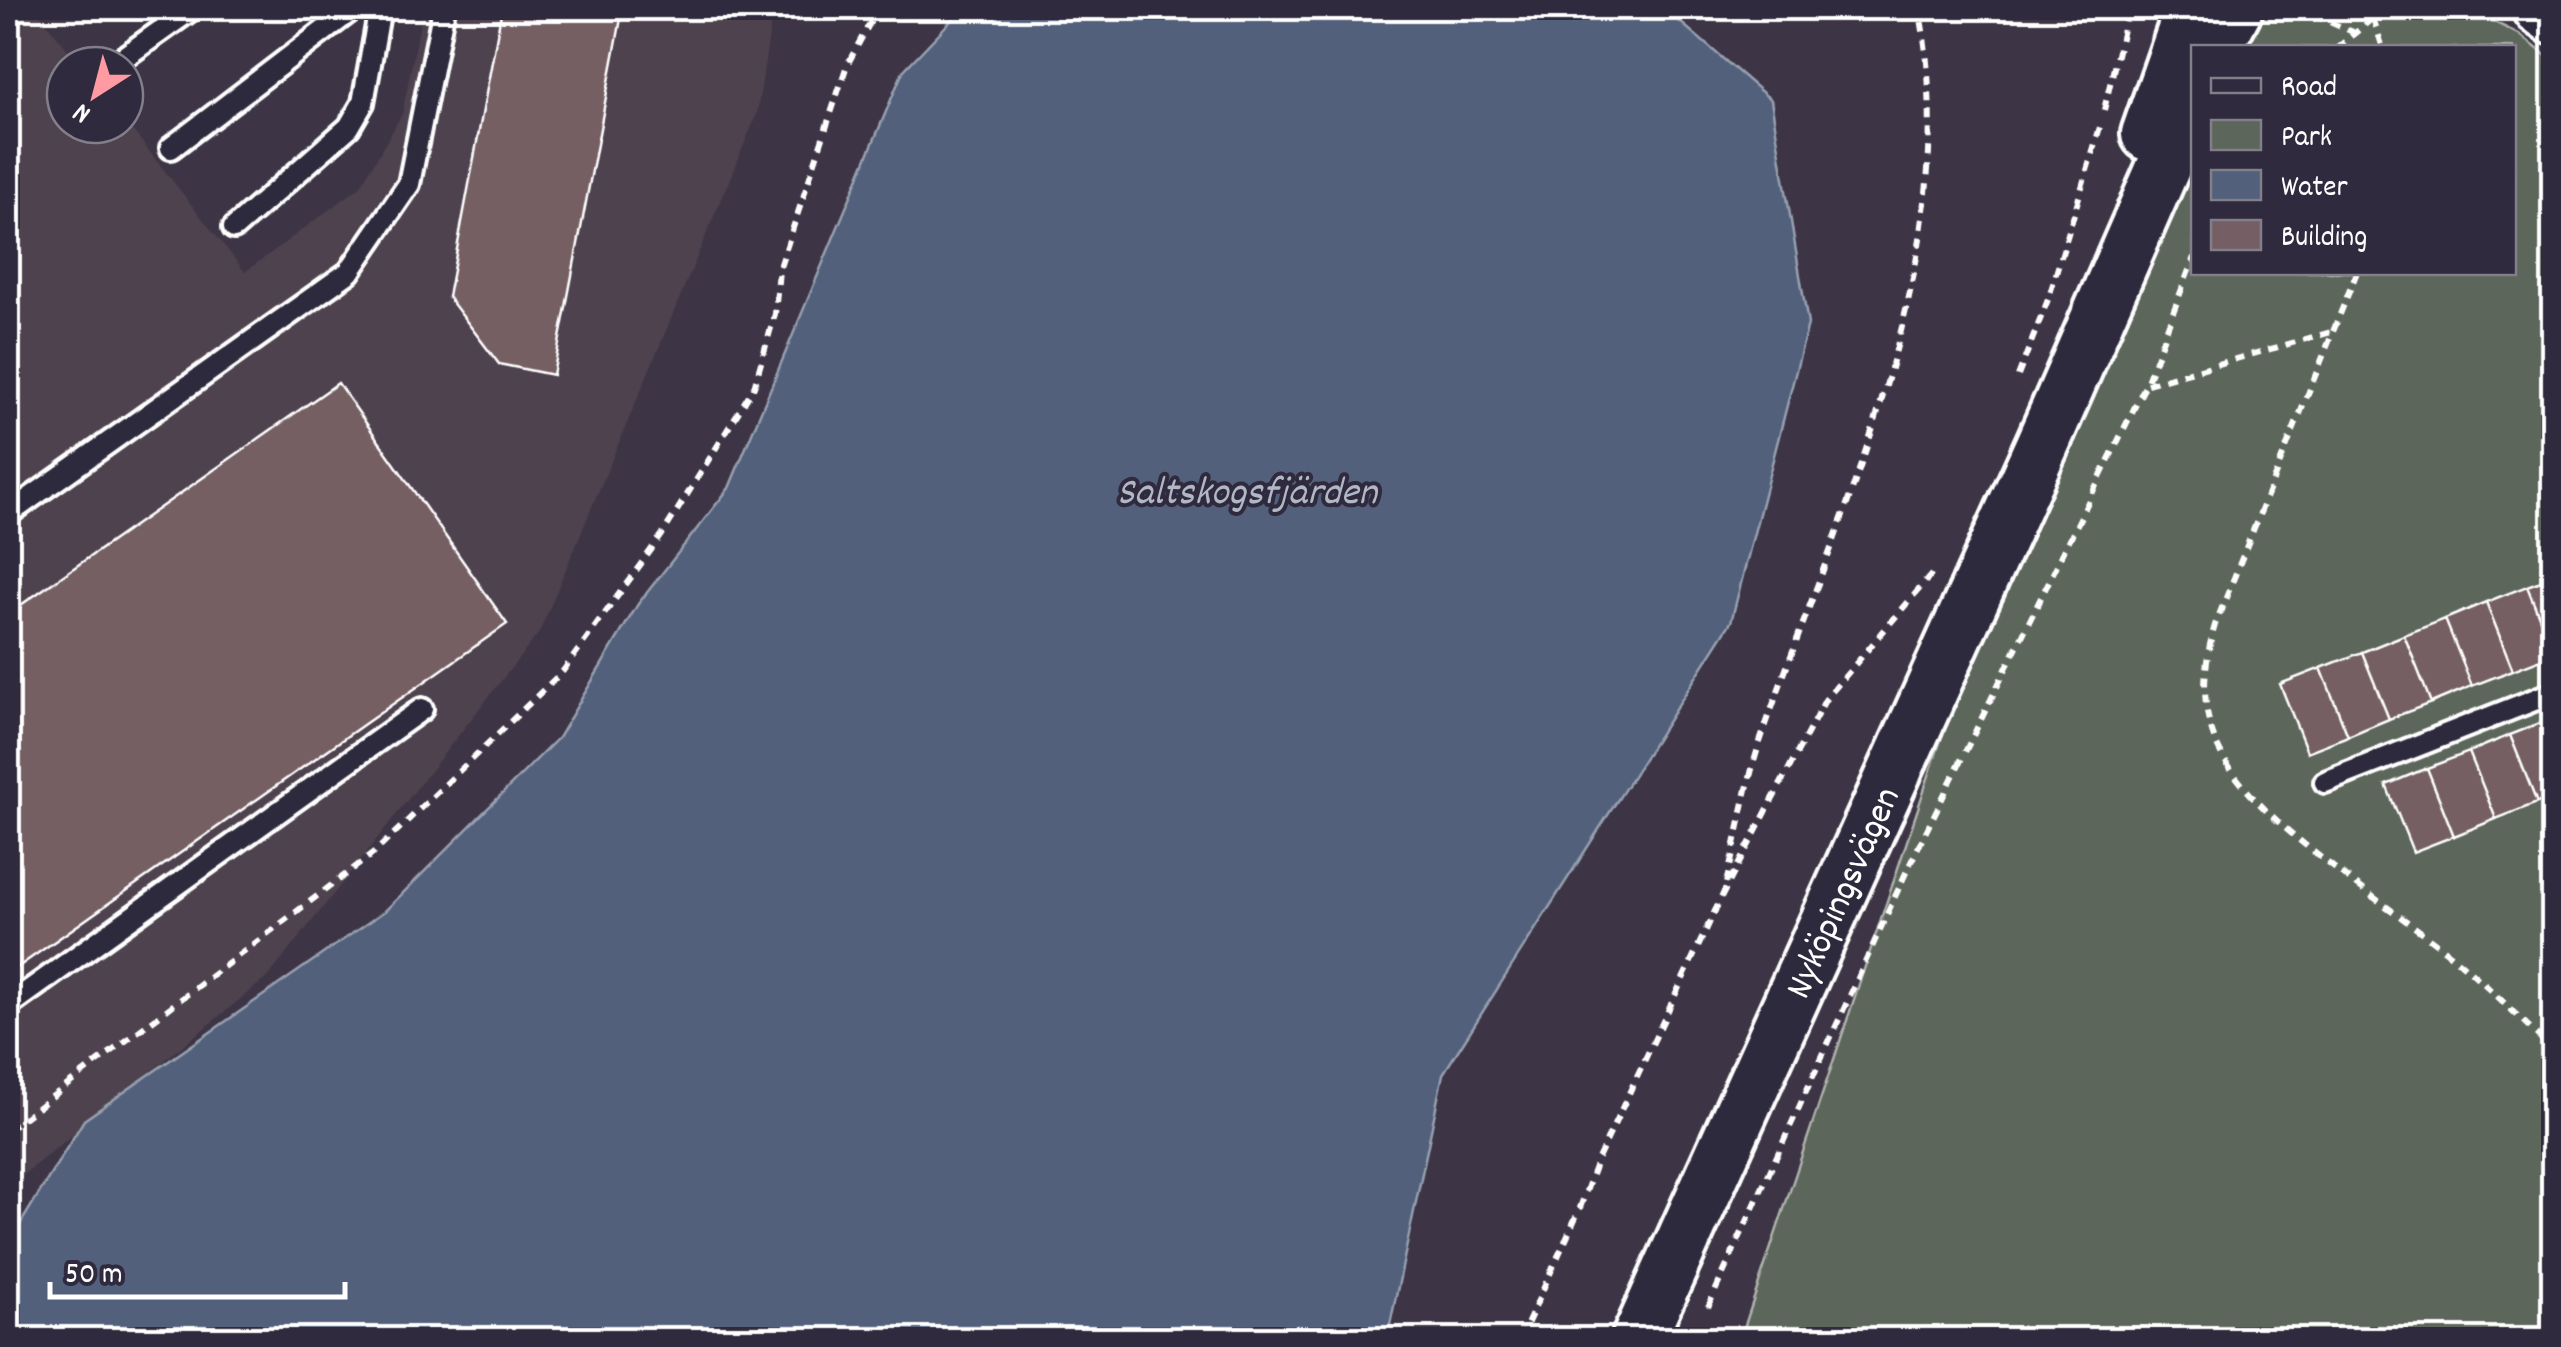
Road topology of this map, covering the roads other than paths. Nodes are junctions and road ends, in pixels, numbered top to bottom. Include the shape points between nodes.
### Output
1 (193, 8) edge
2 (354, 8) edge
3 (380, 8) edge
4 (444, 8) edge
5 (2160, 8) edge
6 (2192, 8) edge
7 (2236, 8) edge
8 (2540, 8) edge
9 (2554, 18) edge
10 (141, 45) edge
11 (2217, 45) edge
12 (2191, 104) edge
13 (171, 148) dead end
14 (2126, 196) junction
15 (234, 228) dead end
16 (2042, 445) junction
17 (8, 514) edge
18 (2554, 692) edge
19 (422, 710) dead end
20 (2325, 782) dead end
21 (8, 1006) edge
22 (1638, 1340) edge

1 - 10 lane
2 - 13 lane
3 - 15 lane via 363,104 349,127
4 - 17 lane via 409,184 349,272
5 - 14 main road
6 - 14 main road, Nyköpingsvägen
7 - 11 main road
8 - 9 main road
12 - 16 main road, Nyköpingsvägen
14 - 16 main road, Nyköpingsvägen
16 - 22 main road, Nyköpingsvägen
18 - 20 lane
19 - 21 lane

